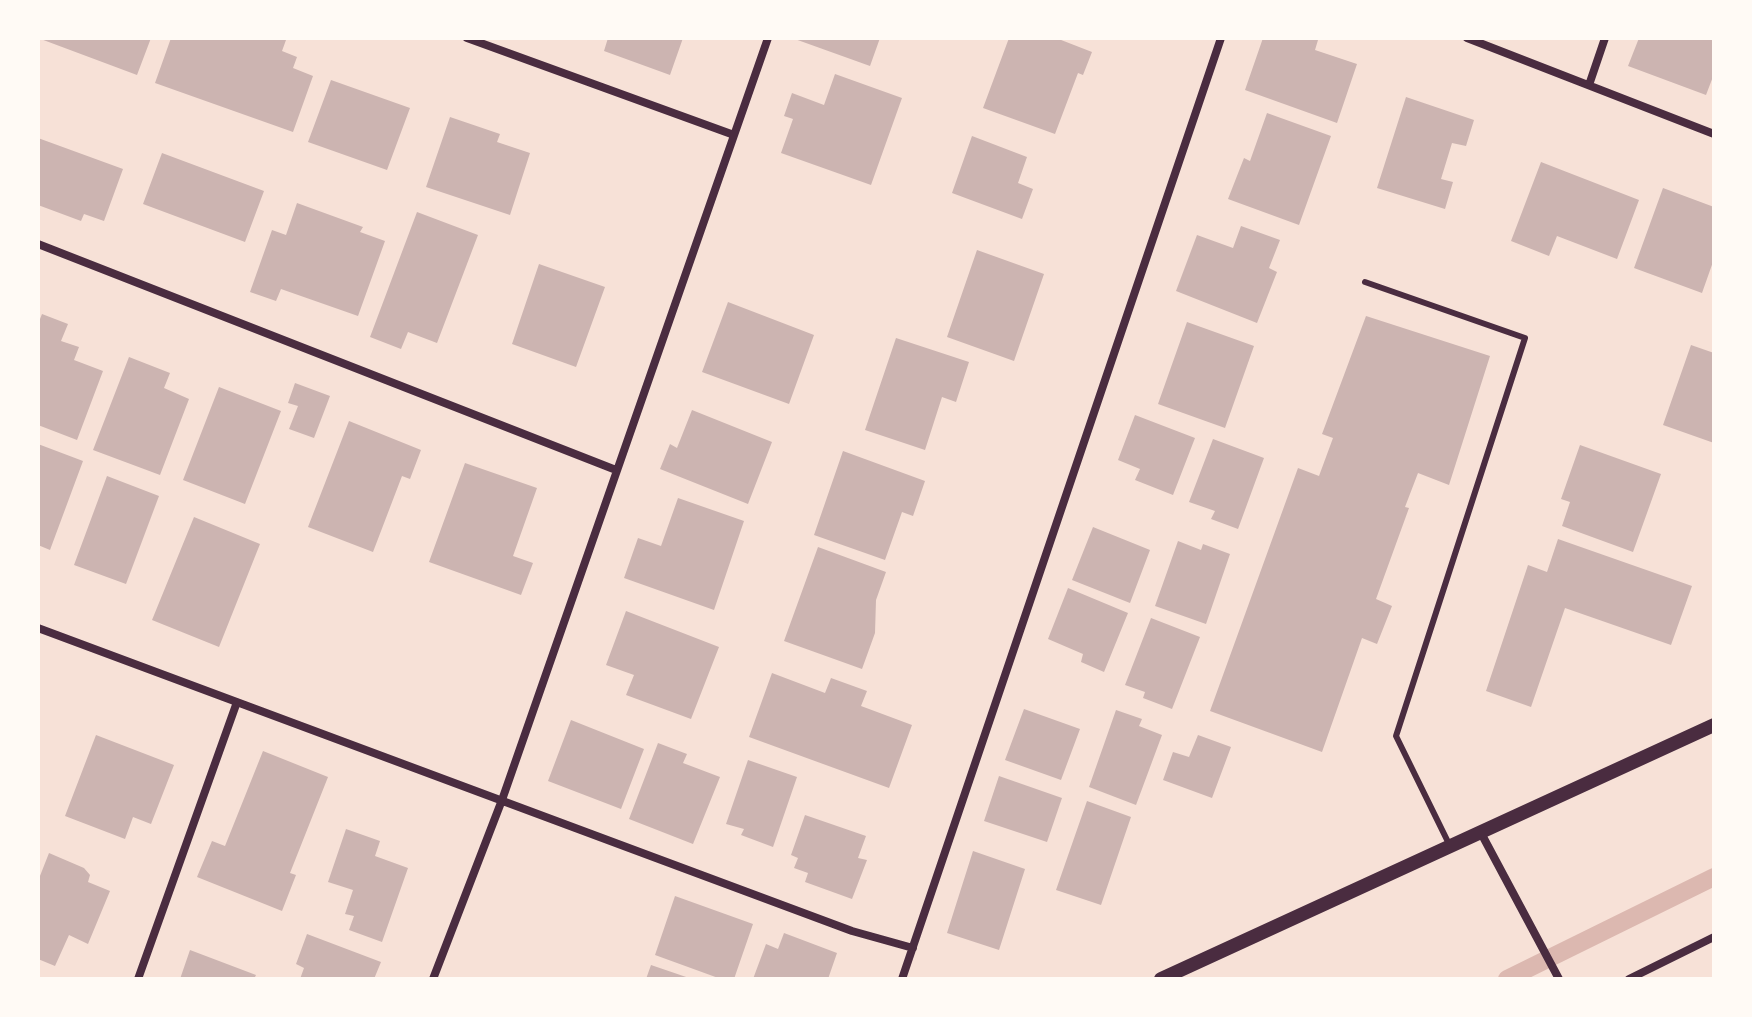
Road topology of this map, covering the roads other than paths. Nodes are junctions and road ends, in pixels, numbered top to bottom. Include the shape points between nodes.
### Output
1 (467, 38) edge
2 (768, 38) edge
3 (1221, 38) edge
4 (1467, 38) edge
5 (1605, 38) edge
6 (1589, 85) junction
7 (1714, 134) edge
8 (734, 135) junction
9 (38, 244) edge
10 (1365, 282) dead end
11 (616, 470) junction
12 (38, 628) edge
13 (237, 702) junction
14 (1714, 725) edge
15 (502, 800) junction
16 (1481, 833) junction
17 (1450, 846) junction
18 (1714, 937) edge
19 (913, 948) junction
20 (138, 979) edge
21 (433, 979) edge
22 (902, 979) edge
23 (1161, 979) edge
24 (1559, 979) edge
25 (1629, 979) edge

1 - 8 street
2 - 8 street
3 - 19 street
4 - 6 street
5 - 6 street
6 - 7 street
8 - 11 street
9 - 11 street
10 - 17 lane via 1525,338 1396,736
11 - 15 street
12 - 13 street
13 - 15 street
13 - 20 street
14 - 16 street
15 - 19 street via 852,931
15 - 21 street
16 - 17 street
16 - 24 street
17 - 23 street
18 - 25 street
19 - 22 street

